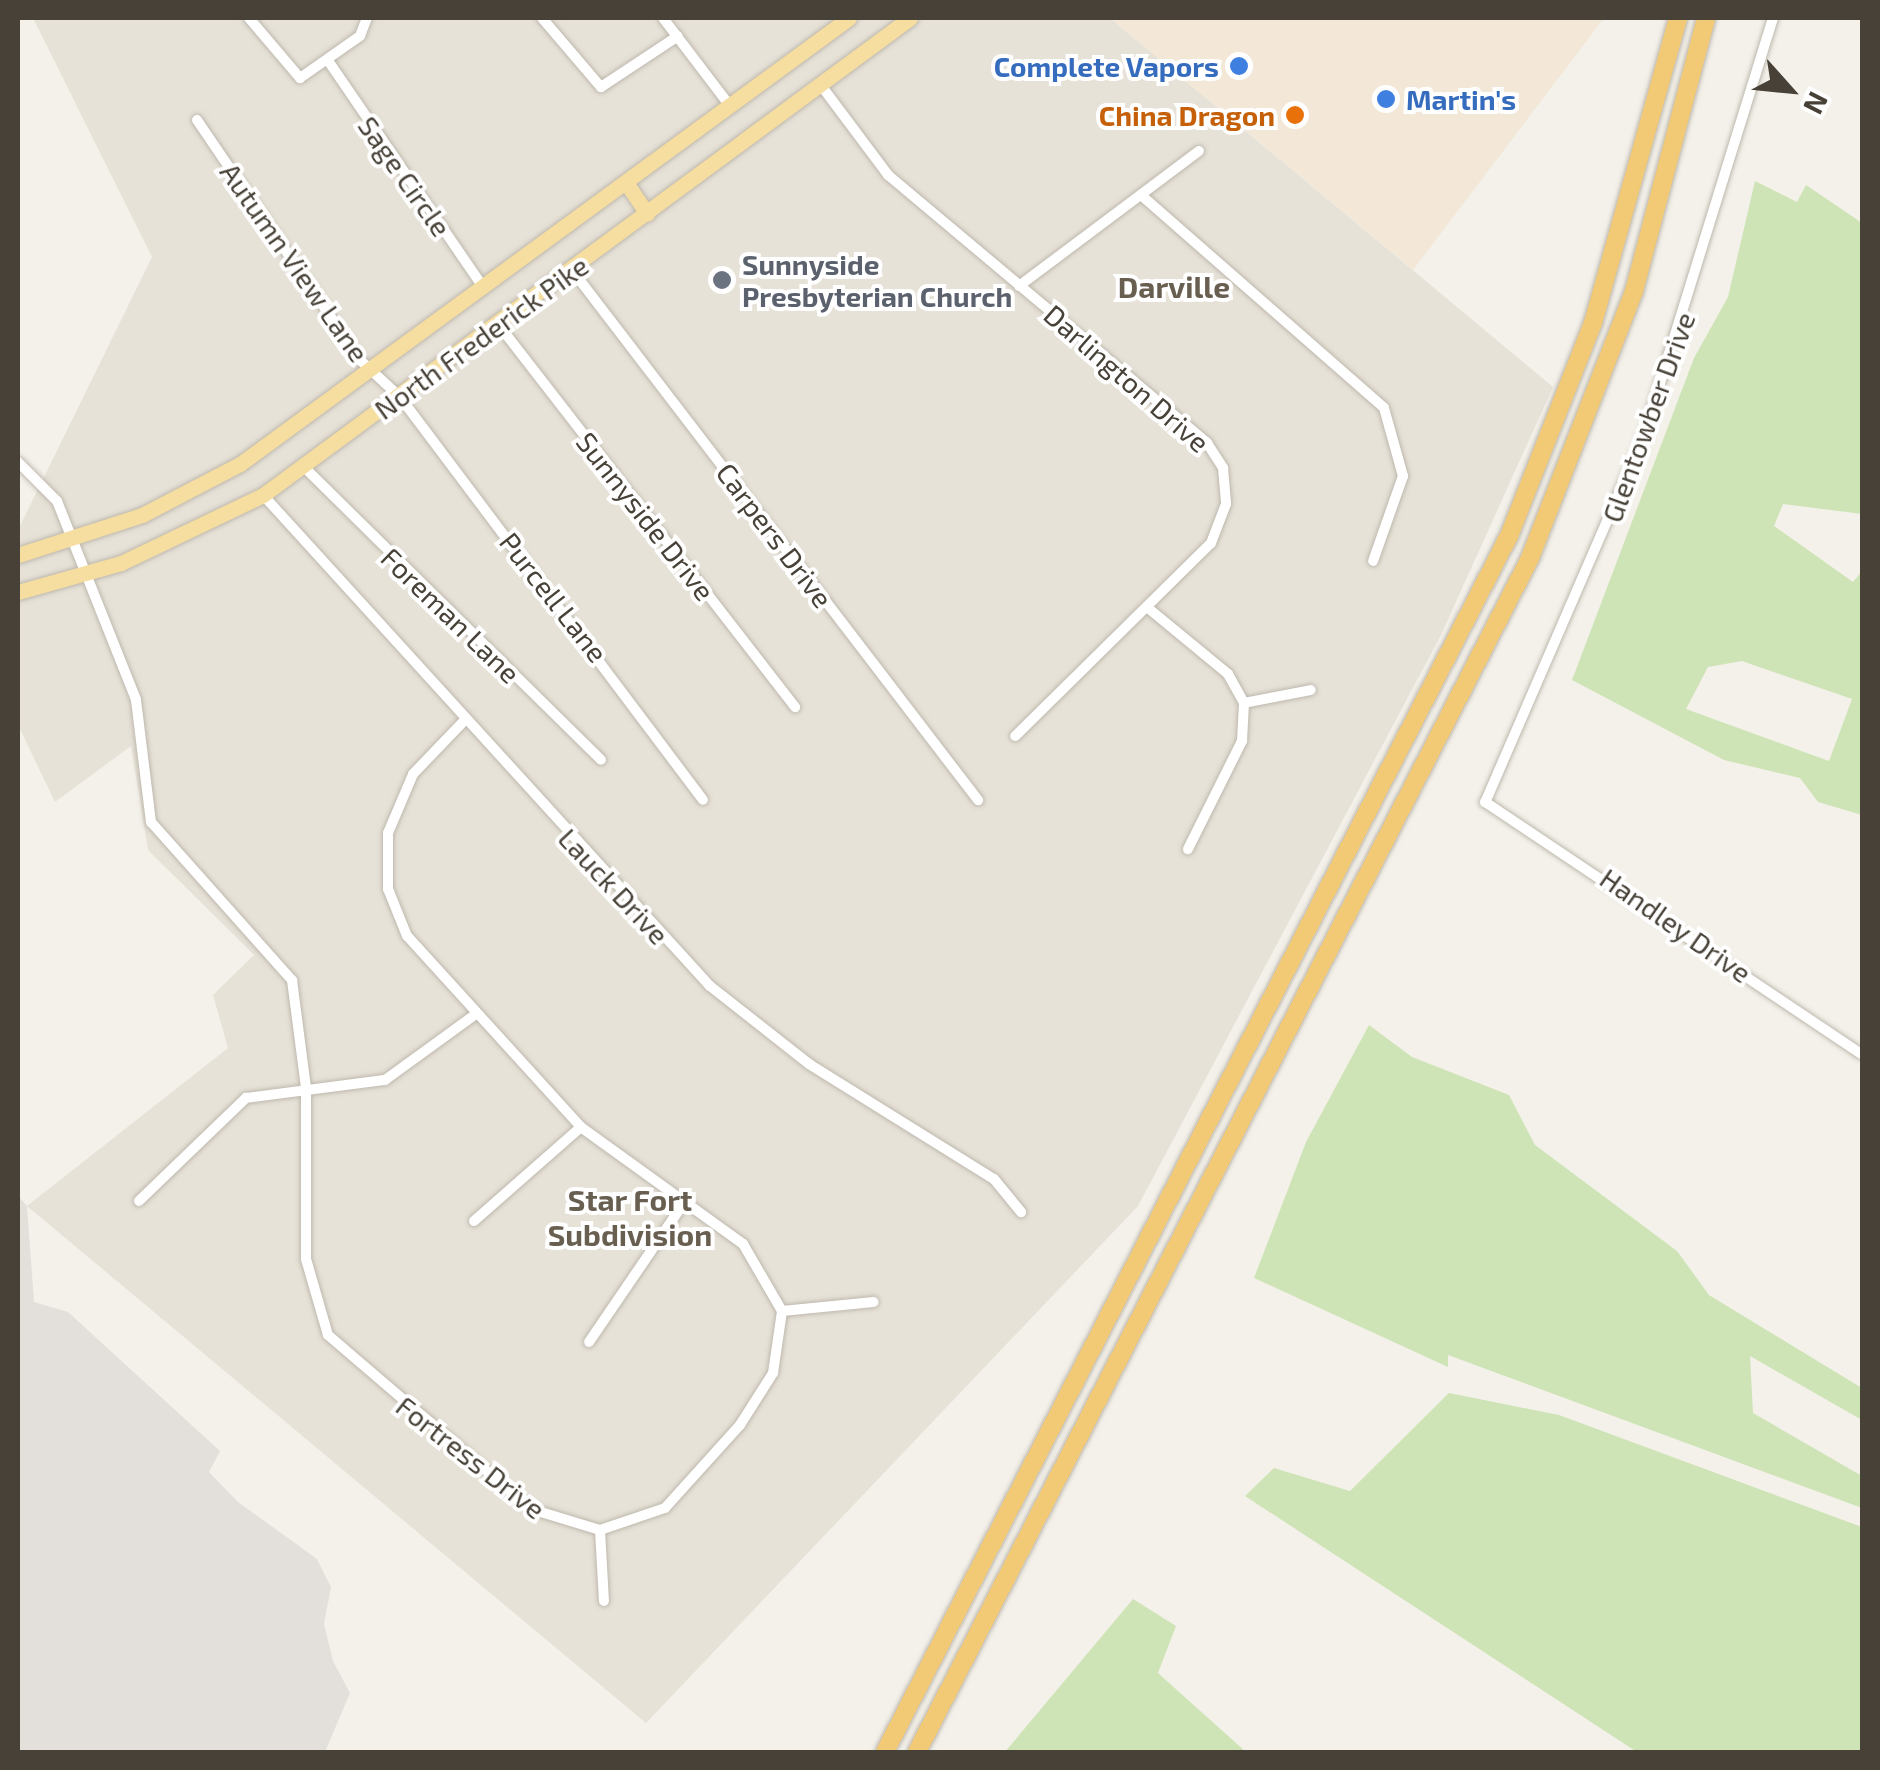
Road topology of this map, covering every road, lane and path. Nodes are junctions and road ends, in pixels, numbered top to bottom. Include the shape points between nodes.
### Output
1 (248, 18) edge
2 (367, 18) edge
3 (542, 18) edge
4 (664, 18) edge
5 (850, 18) edge
6 (910, 18) edge
7 (1676, 18) edge
8 (1706, 18) edge
9 (1773, 18) edge
10 (678, 36) junction
11 (328, 62) junction
12 (820, 84) junction
13 (730, 106) junction
14 (197, 120) dead end
15 (1199, 151) dead end
16 (627, 184) junction
17 (1141, 195) junction
18 (647, 214) junction
19 (572, 270) junction
20 (1019, 286) junction
21 (484, 289) junction
22 (498, 324) junction
23 (372, 371) junction
24 (400, 398) junction
25 (18, 462) edge
26 (304, 467) junction
27 (262, 494) junction
28 (70, 540) junction
29 (18, 555) edge
30 (1373, 561) dead end
31 (83, 576) junction
32 (18, 592) edge
33 (1148, 608) junction
34 (1311, 690) dead end
35 (1244, 702) junction
36 (795, 707) dead end
37 (462, 723) junction
38 (1015, 736) dead end
39 (600, 760) dead end
40 (703, 800) dead end
41 (978, 800) dead end
42 (1485, 802) joint
43 (1188, 848) dead end
44 (476, 1014) junction
45 (1862, 1054) edge
46 (306, 1088) junction
47 (581, 1127) junction
48 (140, 1201) dead end
49 (683, 1204) junction
50 (1021, 1212) dead end
51 (474, 1221) dead end
52 (874, 1302) dead end
53 (782, 1311) junction
54 (588, 1342) dead end
55 (600, 1530) junction
56 (604, 1600) dead end
57 (886, 1752) edge
58 (917, 1752) edge

1 - 11 street via 292,74
2 - 11 street
3 - 10 street via 600,87
4 - 10 street
5 - 13 main road, North Frederick Pike
6 - 12 main road, North Frederick Pike
7 - 57 highway via 1642,166 1566,399 1484,590
8 - 58 highway via 1639,275 1530,558
9 - 42 street, Glentowber Drive via 1642,440
10 - 13 street
11 - 21 street, Sage Circle
12 - 18 main road, North Frederick Pike
12 - 20 street, Darlington Drive via 888,174
13 - 16 main road, North Frederick Pike
14 - 23 street, Autumn View Lane
15 - 17 street
16 - 18 main road
16 - 21 main road, North Frederick Pike
17 - 20 street
17 - 30 street via 1384,408 1402,476
18 - 19 main road, North Frederick Pike
19 - 22 main road, North Frederick Pike
19 - 41 street, Carpers Drive
20 - 33 street, Darlington Drive via 1207,443 1223,468 1218,531
21 - 23 main road, North Frederick Pike
22 - 24 main road, North Frederick Pike
22 - 36 street, Sunnyside Drive
23 - 24 street, Autumn View Lane
23 - 28 main road, North Frederick Pike via 212,482
24 - 26 main road, North Frederick Pike
24 - 40 street, Purcell Lane
25 - 28 street, Fortress Drive via 52,491
26 - 27 main road, North Frederick Pike
26 - 39 street, Foreman Lane
27 - 31 main road, North Frederick Pike
27 - 37 street, Lauck Drive
28 - 29 main road, North Frederick Pike
28 - 31 street, Fortress Drive
31 - 32 main road, North Frederick Pike
31 - 46 street, Fortress Drive via 136,700 151,822 280,959 298,998
33 - 35 street via 1228,674
33 - 38 street, Darlington Drive
34 - 35 street
35 - 43 street via 1242,741
37 - 44 street via 402,793 385,871 407,936
37 - 50 street, Lauck Drive via 722,997 809,1064 994,1180
42 - 45 street, Handley Drive
44 - 46 street via 402,1074
44 - 47 street
46 - 48 street via 246,1098
46 - 55 street, Fortress Drive via 306,1260 328,1335 530,1508
47 - 49 street
47 - 51 street
49 - 53 street via 756,1258
49 - 54 street
52 - 53 street
53 - 55 street via 773,1373 740,1425 665,1508
55 - 56 street

